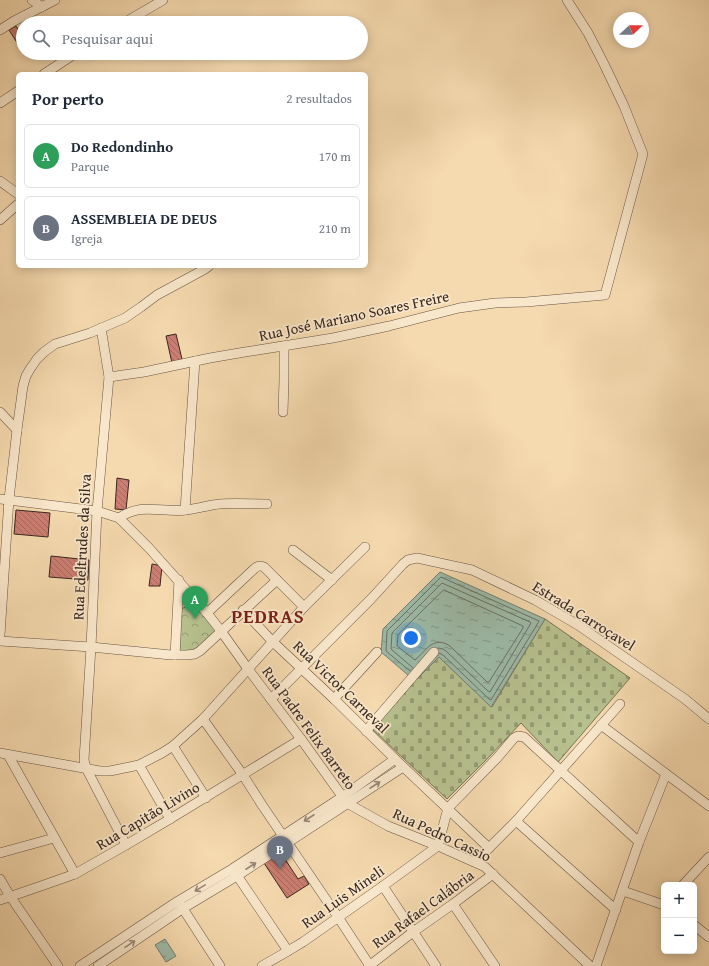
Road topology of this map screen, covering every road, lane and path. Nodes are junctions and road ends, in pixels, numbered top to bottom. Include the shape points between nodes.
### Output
1 (32, 0) edge
2 (55, 0) edge
3 (163, 0) edge
4 (568, 0) edge
5 (45, 4) edge
6 (24, 16) edge
7 (136, 16) edge
8 (16, 21) edge
9 (0, 30) edge
10 (65, 60) edge
11 (47, 72) edge
12 (16, 92) edge
13 (0, 103) edge
14 (0, 181) edge
15 (16, 193) edge
16 (16, 206) edge
17 (0, 220) edge
18 (206, 268) edge
19 (101, 328) junction
20 (284, 346) junction
21 (195, 361) junction
22 (109, 377) junction
23 (0, 412) edge
24 (283, 412) dead end
25 (17, 430) junction
26 (4, 499) edge
27 (266, 504) dead end
28 (96, 510) junction
29 (185, 510) junction
30 (119, 518) junction
31 (365, 547) dead end
32 (293, 550) dead end
33 (179, 580) junction
34 (277, 580) junction
35 (332, 580) junction
36 (304, 608) junction
37 (243, 610) junction
38 (207, 613) junction
39 (222, 631) junction
40 (0, 635) edge
41 (0, 641) edge
42 (273, 642) junction
43 (91, 647) junction
44 (378, 652) dead end
45 (434, 652) dead end
46 (175, 655) junction
47 (248, 669) junction
48 (302, 669) junction
49 (271, 699) junction
50 (334, 699) junction
51 (620, 704) dead end
52 (203, 719) junction
53 (709, 719) edge
54 (601, 726) junction
55 (366, 731) junction
56 (301, 739) junction
57 (173, 746) junction
58 (4, 754) edge
59 (395, 759) junction
60 (139, 765) junction
61 (403, 766) junction
62 (86, 768) junction
63 (561, 771) junction
64 (666, 774) junction
65 (243, 775) junction
66 (206, 798) junction
67 (345, 800) junction
68 (709, 806) edge
69 (448, 808) junction
70 (170, 819) junction
71 (516, 821) junction
72 (54, 838) junction
73 (285, 839) junction
74 (639, 842) junction
75 (126, 845) junction
76 (438, 846) junction
77 (489, 848) junction
78 (0, 853) edge
79 (709, 858) edge
80 (475, 862) junction
81 (234, 872) junction
82 (75, 874) junction
83 (493, 874) junction
84 (0, 879) edge
85 (686, 882) edge
86 (383, 886) junction
87 (623, 891) junction
88 (10, 896) junction
89 (0, 900) edge
90 (453, 904) junction
91 (661, 904) edge
92 (180, 905) junction
93 (616, 910) junction
94 (338, 917) junction
95 (697, 927) edge
96 (413, 932) junction
97 (709, 937) edge
98 (288, 952) junction
99 (58, 966) edge
100 (80, 966) edge
101 (98, 966) edge
102 (220, 966) edge
103 (262, 966) edge
104 (369, 966) edge
105 (436, 966) edge
106 (495, 966) edge
107 (590, 966) edge
108 (596, 966) edge

1 - 5 street
2 - 5 street
3 - 7 street
4 - 20 street, Rua José Mariano Soares Freire via 604,64 644,154 606,295 459,308 389,326
5 - 6 street
8 - 9 street
10 - 11 street
12 - 13 street
14 - 15 street
16 - 17 street
18 - 19 street via 157,295 124,318
19 - 22 street, Rua Edeltrudes da Silva
19 - 25 street via 55,344 37,359 23,386
20 - 21 street, Rua José Mariano Soares Freire
20 - 24 street
21 - 22 street, Rua José Mariano Soares Freire
21 - 29 street
22 - 28 street, Rua Edeltrudes da Silva
23 - 25 street
25 - 26 street
26 - 28 street
26 - 40 street
27 - 29 street via 219,504
28 - 30 street
28 - 43 street, Rua Edeltrudes da Silva
29 - 30 street via 136,510
30 - 33 street, Rua Padre Felix Barreto
31 - 35 street
32 - 35 street
33 - 38 street, Rua Padre Felix Barreto
33 - 46 street
34 - 36 street
34 - 37 street
34 - 38 street via 264,567 254,568
35 - 36 street
36 - 42 street
37 - 39 street
37 - 42 street, Rua Victor Carneval
38 - 39 street, Rua Padre Felix Barreto
39 - 46 street via 195,654
39 - 47 street, Rua Padre Felix Barreto
41 - 43 street
42 - 47 street
42 - 48 street, Rua Victor Carneval
43 - 46 street
43 - 62 street, Rua Edeltrudes da Silva via 84,756
44 - 50 street
45 - 55 street
47 - 49 street, Rua Padre Felix Barreto
47 - 52 street
48 - 49 street
48 - 50 street, Rua Victor Carneval
48 - 53 street, Estrada Carroçavel via 408,560 417,558 472,570 535,600 578,625 685,699
49 - 56 street, Rua Padre Felix Barreto
50 - 55 street, Rua Victor Carneval
51 - 54 street
52 - 57 street
52 - 65 street
54 - 63 street
54 - 64 street
55 - 59 street, Rua Victor Carneval
56 - 65 street, Rua Capitão Livino
56 - 67 street, Rua Padre Felix Barreto
57 - 60 street
57 - 66 street
58 - 62 street
58 - 72 street
59 - 61 street, Rua Victor Carneval
59 - 67 street
60 - 62 street via 110,771
60 - 70 street
67 -> 61 street
61 - 69 street, Rua Victor Carneval
62 - 75 street
63 - 69 street via 524,737 518,736
63 - 71 street
63 - 74 street
64 - 68 street
64 - 74 street
65 - 66 street, Rua Capitão Livino
65 - 73 street
66 - 70 street, Rua Capitão Livino
67 - 73 street
67 - 76 street, Rua Pedro Cassio via 388,826
69 - 76 street
69 - 77 street, Rua Victor Carneval
70 - 75 street, Rua Capitão Livino
71 - 77 street
71 - 93 street
72 - 78 street
72 - 82 street
73 - 81 street
73 - 94 street
74 - 87 street
75 - 82 street, Rua Capitão Livino
76 - 80 street, Rua Pedro Cassio
76 - 86 street, Rua Luis Mineli
77 - 80 street
79 - 85 street
80 - 83 street, Rua Pedro Cassio
81 - 92 street
81 - 98 street
82 - 88 street, Rua Capitão Livino
83 - 90 street, Rua Rafael Calábria
83 - 107 street, Rua Pedro Cassio
84 - 88 street
86 - 94 street, Rua Luis Mineli
86 - 96 street
87 - 91 street
87 - 93 street
88 - 89 street, Rua Capitão Livino
88 - 99 street
90 - 96 street, Rua Rafael Calábria
90 - 106 street
92 - 100 street
101 -> 92 street
92 - 102 street
93 - 108 street
94 - 98 street, Rua Luis Mineli
94 - 104 street
95 - 97 street
96 - 104 street, Rua Rafael Calábria
96 - 105 street
98 - 103 street, Rua Luis Mineli

